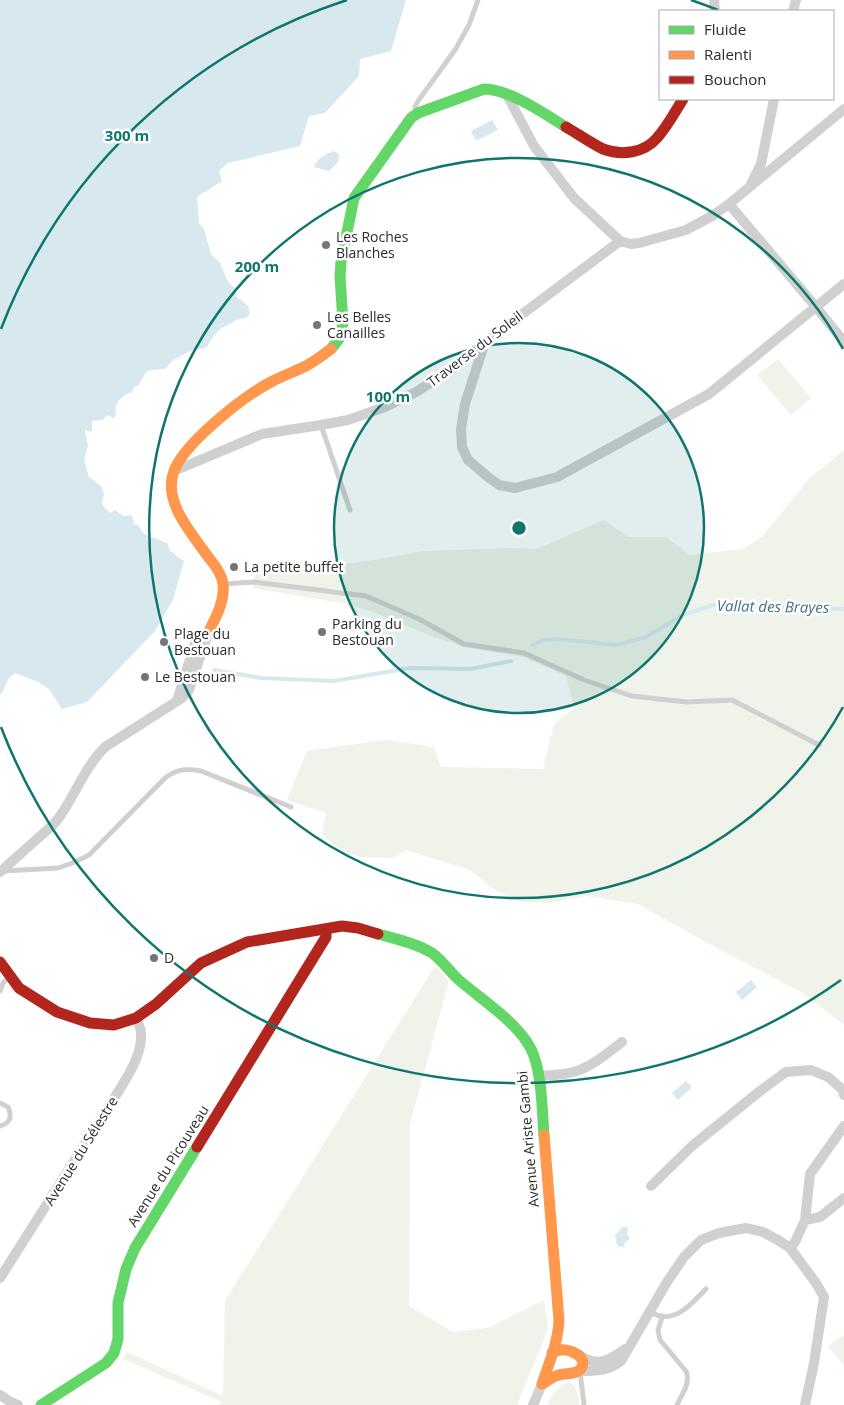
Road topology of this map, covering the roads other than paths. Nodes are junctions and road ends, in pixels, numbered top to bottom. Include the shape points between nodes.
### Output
1 (478, 0) edge
2 (507, 95) junction
3 (682, 100) edge
4 (774, 100) edge
5 (531, 106) junction
6 (844, 109) edge
7 (418, 113) junction
8 (529, 136) junction
9 (764, 149) junction
10 (784, 159) junction
11 (748, 189) junction
12 (729, 204) junction
13 (620, 241) junction
14 (844, 284) edge
15 (816, 307) junction
16 (485, 342) junction
17 (844, 342) edge
18 (321, 425) junction
19 (173, 472) junction
20 (350, 510) dead end
21 (223, 584) junction
22 (208, 631) joint
23 (819, 745) dead end
24 (291, 807) dead end
25 (1, 872) edge
26 (326, 929) junction
27 (0, 962) edge
28 (10, 976) junction
29 (0, 991) edge
30 (136, 1018) junction
31 (622, 1042) dead end
32 (539, 1076) junction
33 (844, 1095) edge
34 (0, 1103) edge
35 (0, 1126) edge
36 (844, 1126) edge
37 (651, 1186) dead end
38 (844, 1198) edge
39 (805, 1220) junction
40 (790, 1248) junction
41 (1, 1274) edge
42 (706, 1289) dead end
43 (649, 1312) junction
44 (662, 1317) junction
45 (628, 1347) junction
46 (578, 1354) junction
47 (551, 1357) junction
48 (580, 1371) junction
49 (562, 1374) junction
50 (542, 1384) junction
51 (0, 1395) edge
52 (18, 1405) edge
53 (41, 1405) edge
54 (533, 1405) edge
55 (584, 1405) edge
56 (677, 1405) edge
57 (805, 1405) edge

1 - 7 lane via 470,25 416,104
2 - 5 street
2 - 7 street via 484,89
2 - 8 street
3 - 5 street via 656,138 645,148 623,153 604,149
4 - 9 street
5 - 8 street via 527,119
6 - 10 street
7 - 19 street via 403,128 354,198 341,262 343,323 339,340 306,366 270,382 233,407 186,451
8 - 13 street via 574,198
9 - 10 street
9 - 11 street via 761,164
10 - 11 street
11 - 12 street
12 - 13 street via 686,230 639,243
12 - 15 street
13 - 16 street, Traverse du Soleil
14 - 15 street
15 - 16 street via 709,394 557,477 515,488 499,486 468,460 462,446 465,404
15 - 17 street
16 - 18 street, Traverse du Soleil via 416,392 348,420
18 - 19 street, Traverse du Soleil via 262,434
18 - 20 lane
19 - 21 street via 171,482 177,512 216,567
21 - 22 street via 217,616
21 - 23 lane via 254,582 366,596 419,619 464,644 524,653 584,680 632,696 686,702 732,700
22 - 25 street via 186,695 105,747 88,766 62,815
24 - 25 lane via 201,771 182,769 166,777 89,855 58,868
26 - 30 street, Avenue Ariste Gambi via 247,942 208,960
26 - 32 street, Avenue Ariste Gambi via 358,928 412,944 433,954 518,1030 531,1048
26 - 53 street, Avenue du Picouveau via 326,937 135,1248 121,1286 118,1339 114,1353 106,1364
27 - 28 street, Avenue Ariste Gambi
28 - 29 lane
28 - 30 street, Avenue Ariste Gambi via 19,988 57,1012 90,1023 114,1025
30 - 41 street, Avenue du Sélestre via 141,1032 135,1062
31 - 32 street via 583,1069
32 - 47 street, Avenue Ariste Gambi via 559,1320
33 - 37 street via 843,1090 828,1077 811,1070 786,1072 692,1146
34 - 35 lane via 8,1107 11,1115 7,1124
36 - 39 street via 810,1174
38 - 39 street via 820,1218
39 - 40 street
40 - 43 street via 763,1232 746,1228 702,1240 684,1257
40 - 57 street via 824,1297
42 - 44 lane via 686,1308 673,1316
43 - 44 lane
43 - 45 street
44 - 56 lane via 658,1330 660,1340 688,1376
45 - 46 street via 605,1361 593,1362
45 - 48 street via 615,1366
46 - 47 street via 566,1349 558,1350
46 - 48 street via 582,1363
47 - 49 street via 554,1370
47 - 50 street, Avenue Ariste Gambi
48 - 49 street
48 - 55 lane
49 - 50 street
50 - 54 street
51 - 52 street

